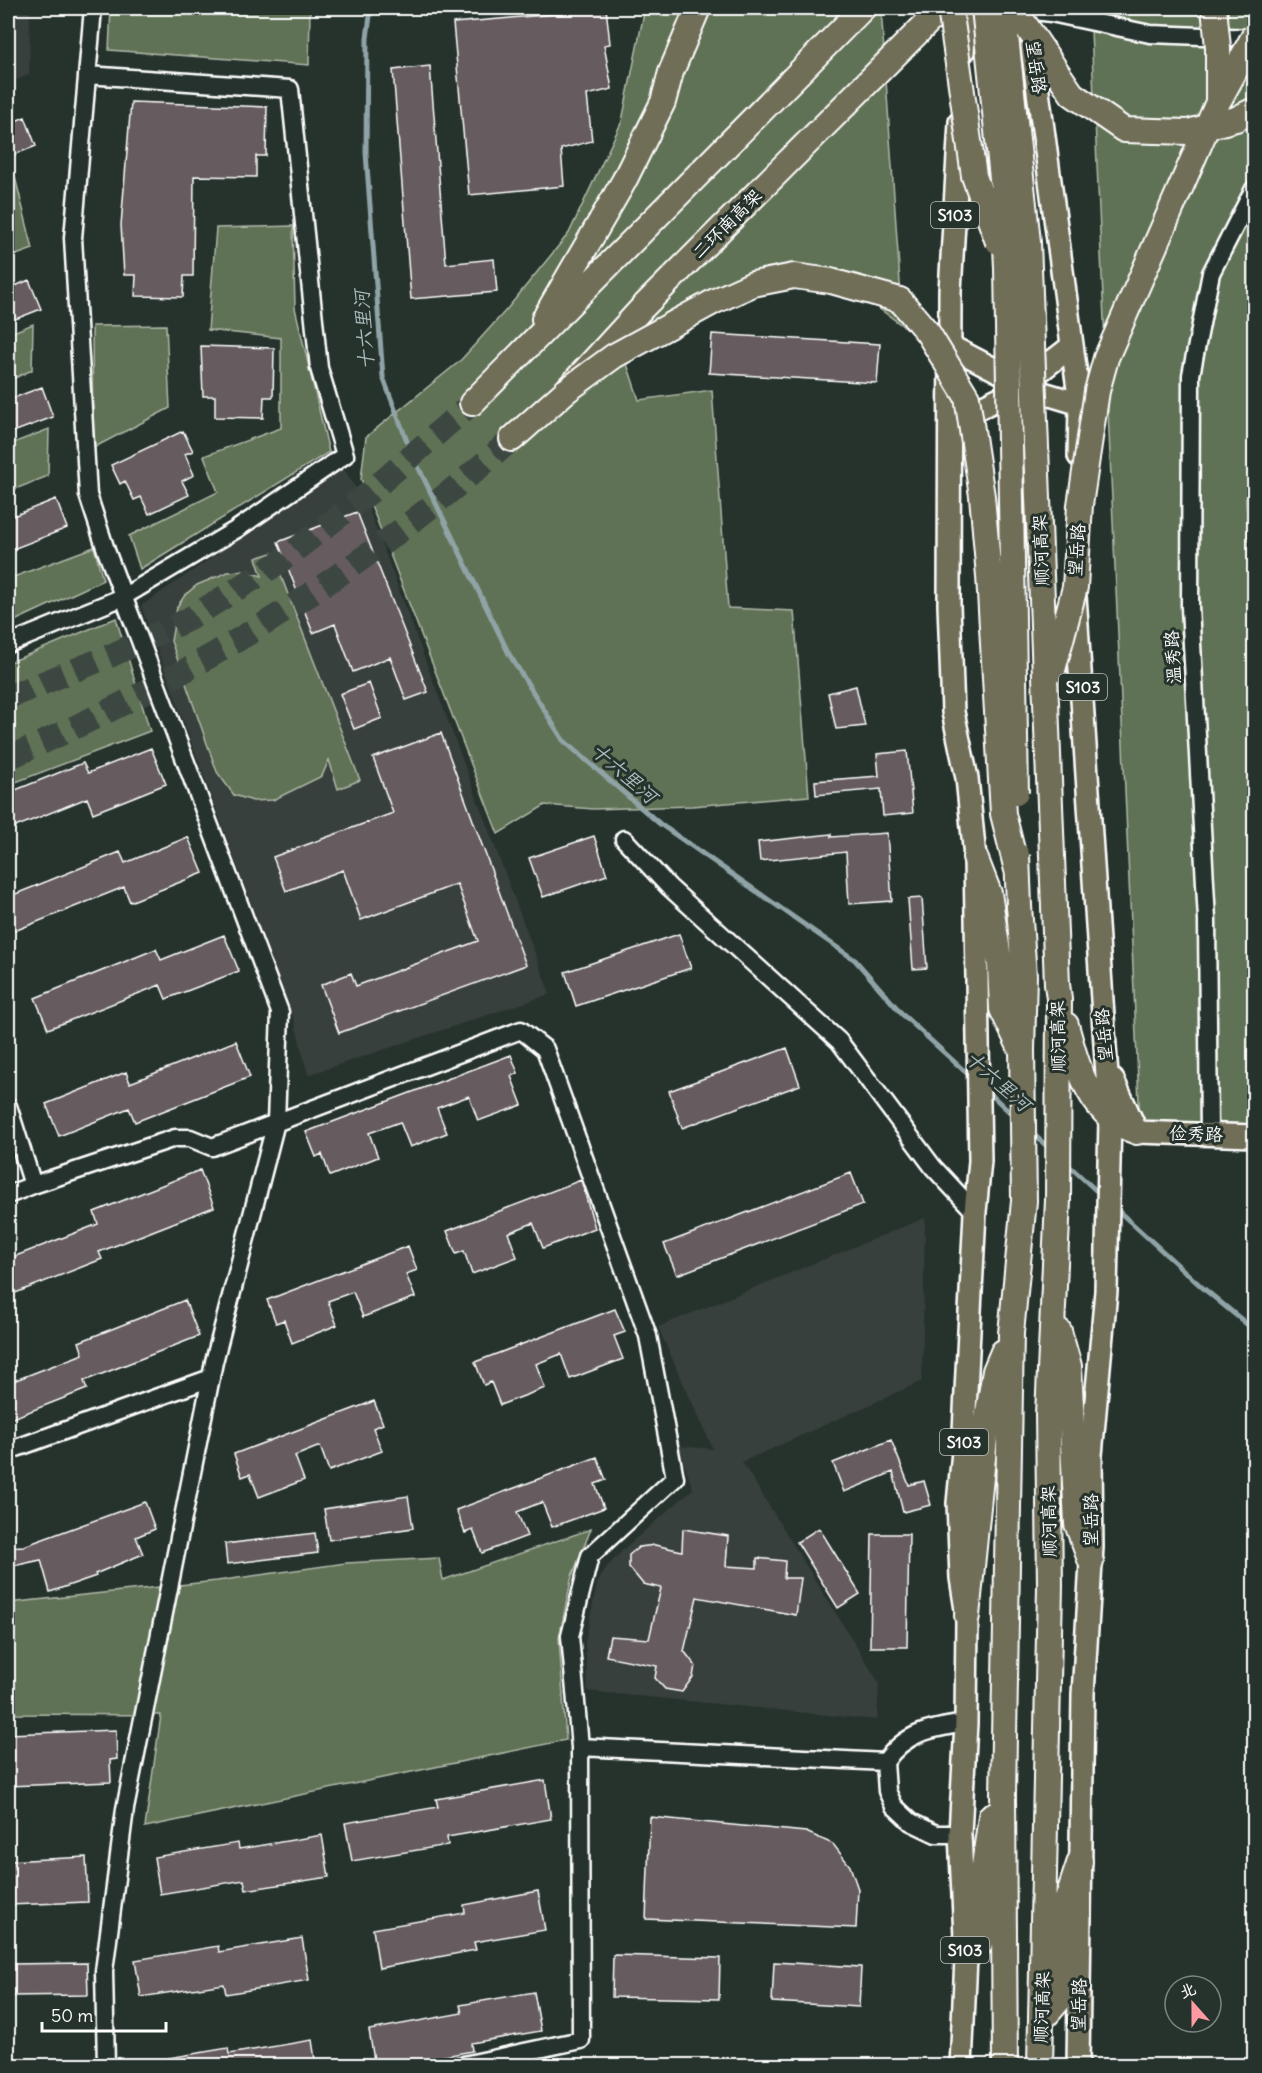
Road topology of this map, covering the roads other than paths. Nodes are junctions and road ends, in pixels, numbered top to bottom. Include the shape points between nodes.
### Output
1 (93, 8) edge
2 (698, 8) edge
3 (863, 8) edge
4 (942, 8) edge
5 (950, 8) edge
6 (955, 8) edge
7 (966, 8) edge
8 (984, 8) edge
9 (1003, 8) edge
10 (1022, 8) edge
11 (1214, 8) edge
12 (917, 33) junction
13 (1254, 37) edge
14 (87, 75) junction
15 (1218, 102) junction
16 (1254, 110) edge
17 (1254, 189) edge
18 (1007, 268) junction
19 (532, 342) junction
20 (950, 346) junction
21 (1072, 346) junction
22 (566, 391) junction
23 (472, 403) tunnel mouth
24 (1080, 404) junction
25 (951, 422) junction
26 (512, 439) tunnel mouth
27 (123, 597) junction
28 (8, 644) edge
29 (1047, 696) junction
30 (624, 839) dead end
31 (975, 857) junction
32 (1017, 870) junction
33 (1058, 992) junction
34 (1022, 1056) junction
35 (1106, 1066) junction
36 (8, 1106) edge
37 (1110, 1120) junction
38 (276, 1122) junction
39 (1137, 1132) junction
40 (1209, 1134) junction
41 (1254, 1136) edge
42 (1110, 1178) junction
43 (33, 1185) junction
44 (8, 1195) edge
45 (975, 1212) junction
46 (1054, 1314) junction
47 (1011, 1333) junction
48 (211, 1378) junction
49 (8, 1451) edge
50 (1091, 1562) junction
51 (967, 1616) junction
52 (966, 1724) junction
53 (580, 1747) junction
54 (885, 1762) junction
55 (1003, 1796) junction
56 (960, 1834) junction
57 (1080, 1861) junction
58 (966, 1958) junction
59 (1041, 2021) junction
60 (106, 2066) edge
61 (459, 2066) edge
62 (961, 2066) edge
63 (1005, 2066) edge
64 (1040, 2066) edge
65 (1078, 2066) edge

1 - 14 street
2 - 19 highway via 663,102 624,181 574,262
3 - 19 highway
4 - 12 highway, 二环南高架
5 - 18 highway, bridge via 974,176
6 - 12 highway
7 - 20 main road, S103
8 - 18 highway, 顺河高架, bridge via 1003,188
9 - 29 highway, 顺河高架, bridge via 1028,242
10 - 13 street via 1150,34
10 - 16 highway, bridge via 1072,94 1125,130 1188,132 1236,120
10 - 21 main road, 望岳路 / S103
11 - 15 highway, bridge
12 - 22 highway, 二环南高架, bridge via 643,307
13 - 15 highway, bridge
14 - 27 street via 73,238 88,495
14 - 27 street via 290,89 319,368 345,455 237,529
15 - 29 highway, bridge via 1106,358 1097,391 1080,505 1075,587
17 - 40 street, 温秀路 via 1211,273 1191,375 1190,606 1207,920
18 - 32 highway, 顺河高架, bridge
19 - 23 highway
20 - 21 main road via 1017,381 1027,381
20 - 25 main road, S103
21 - 24 main road, 望岳路 / S103
22 - 26 highway, 二环南高架
22 - 32 highway, bridge via 614,356 753,284 794,276 831,281 900,300 928,333 967,398 990,576 1003,814
24 - 25 main road via 1020,388
24 - 35 main road, 望岳路 / S103 via 1079,566 1074,588
25 - 31 main road, S103 via 949,605 953,712 967,778
27 - 28 street
27 - 38 street via 280,1012
29 - 33 highway, 顺河高架, bridge
30 - 45 street via 669,887 839,1041 933,1167
31 - 34 highway via 989,892 1002,1009
31 - 45 main road, S103 via 980,1038 980,1161
32 - 34 highway, 顺河高架, bridge via 1024,976
33 - 37 highway via 1085,1087
33 - 46 highway, 顺河高架
34 - 47 highway, 顺河高架 via 1024,1201
35 - 37 main road, 望岳路 / S103
35 - 39 main road
36 - 43 street
37 - 39 highway
37 - 42 main road, 望岳路 / S103
38 - 43 street via 212,1147 190,1138 176,1138
38 - 48 street
38 - 53 street via 521,1030 545,1049 648,1336 675,1478 590,1556 570,1636
39 - 40 main road, 俭秀路
39 - 42 main road via 1119,1150
40 - 41 main road, 俭秀路
42 - 50 main road, 望岳路 / S103 via 1106,1291 1091,1455
43 - 44 street
45 - 51 main road, S103 via 958,1503
46 - 50 highway via 1069,1366 1077,1524
46 - 59 highway, 顺河高架 via 1048,1414 1050,1586
47 - 51 highway via 995,1371 987,1418
47 - 55 highway, 顺河高架
48 - 49 street
48 - 60 street via 125,1809 104,1971
50 - 57 main road, 望岳路 / S103 via 1083,1694
51 - 52 main road, S103
52 - 54 street via 921,1733 897,1745
52 - 56 main road, S103
53 - 54 street
53 - 61 street via 581,2040
54 - 56 street via 887,1791 894,1806 911,1822 936,1834
55 - 58 highway via 991,1814 980,1944
55 - 63 highway, 顺河高架
56 - 58 main road, S103
57 - 59 highway via 1066,1903 1059,2000
57 - 65 main road, 望岳路 / S103
58 - 62 main road, S103
59 - 64 highway, 顺河高架

